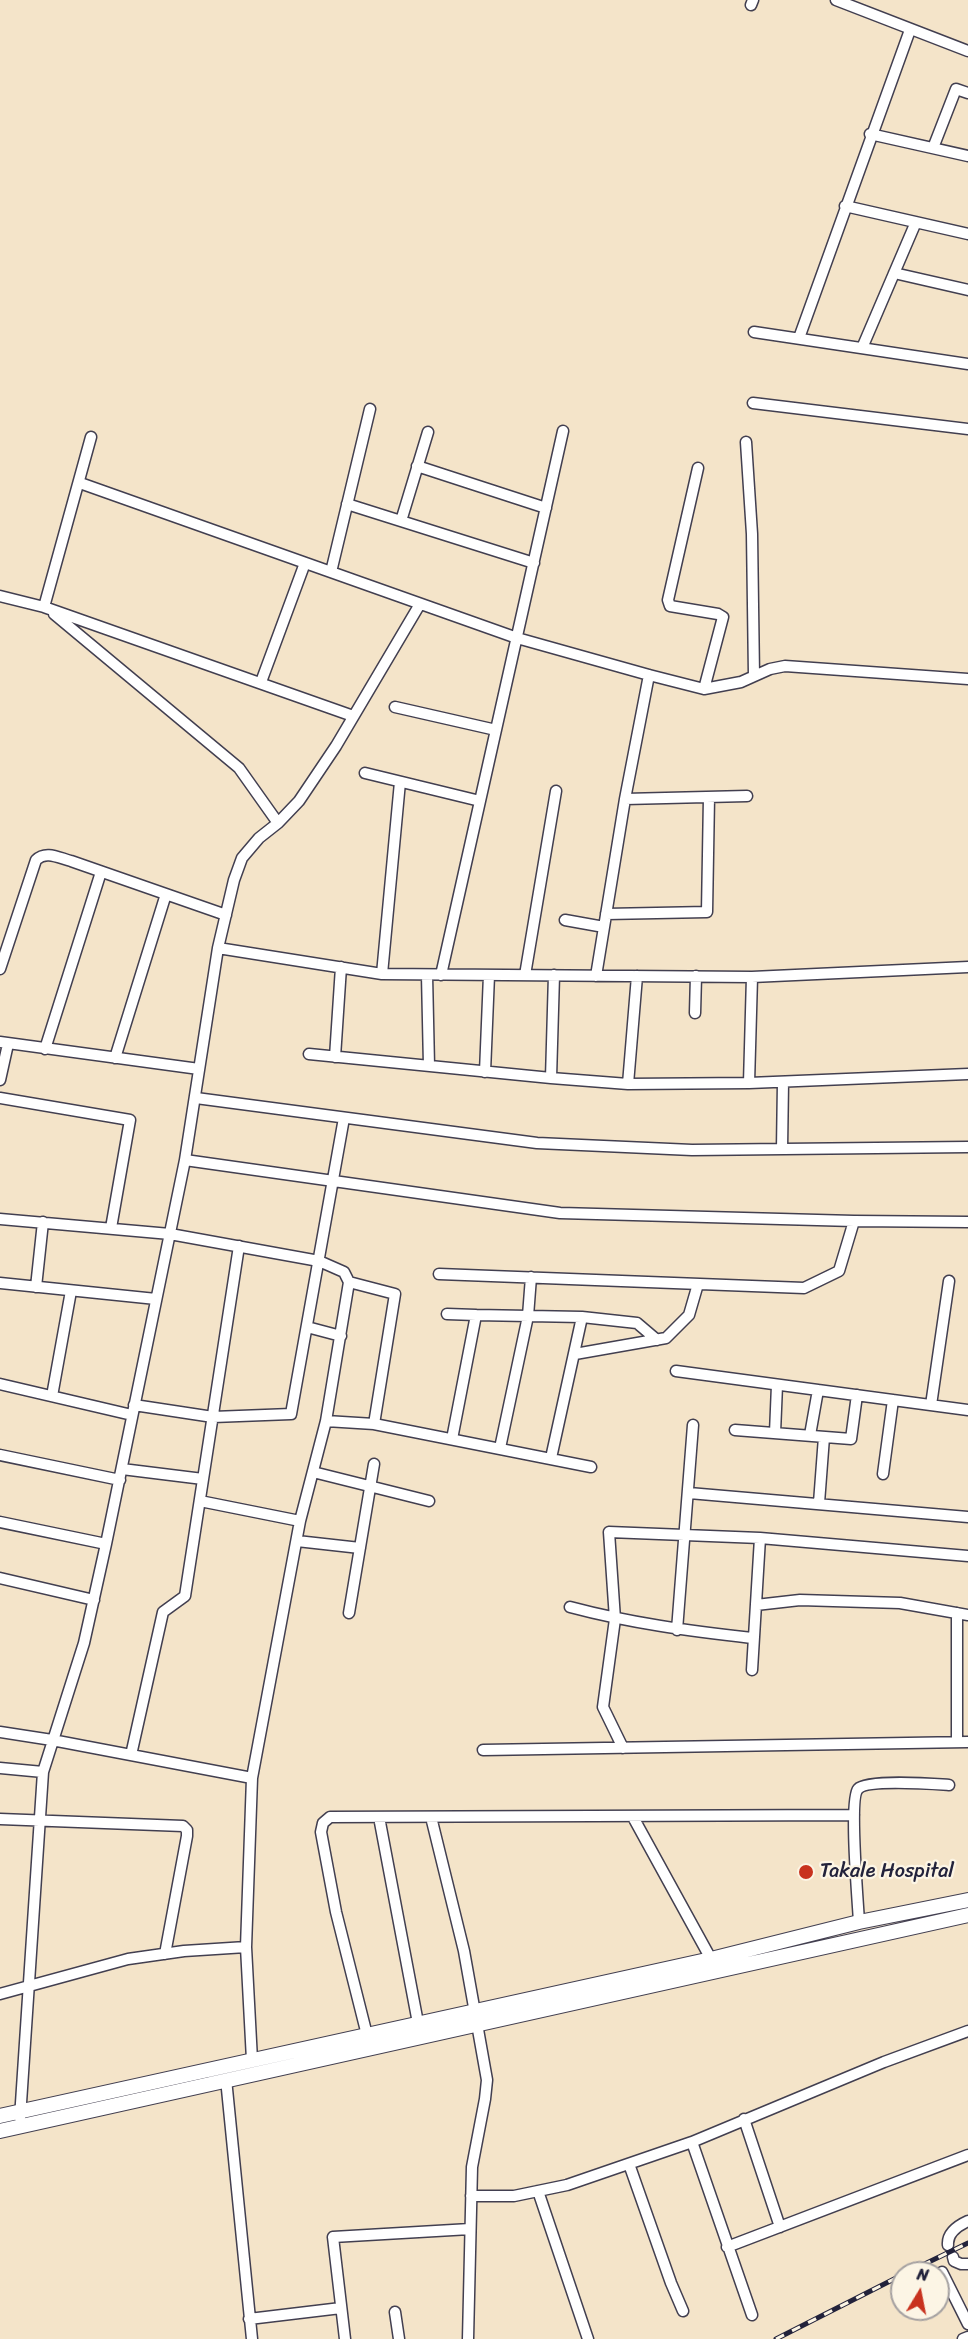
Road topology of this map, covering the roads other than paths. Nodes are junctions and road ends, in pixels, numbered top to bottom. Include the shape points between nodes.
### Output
1 (836, 0) edge
2 (910, 30) junction
3 (968, 51) edge
4 (968, 93) edge
5 (870, 134) junction
6 (933, 148) junction
7 (968, 156) edge
8 (845, 206) junction
9 (916, 222) junction
10 (968, 234) edge
11 (894, 273) junction
12 (968, 290) edge
13 (754, 332) dead end
14 (799, 338) junction
15 (861, 348) junction
16 (968, 364) edge
17 (753, 403) dead end
18 (370, 409) dead end
19 (968, 429) edge
20 (563, 431) dead end
21 (428, 432) dead end
22 (91, 437) dead end
23 (746, 442) dead end
24 (417, 466) junction
25 (698, 468) dead end
26 (80, 483) junction
27 (347, 504) junction
28 (546, 508) junction
29 (401, 521) junction
30 (305, 563) junction
31 (534, 563) junction
32 (332, 572) junction
33 (0, 596) edge
34 (420, 604) junction
35 (44, 607) junction
36 (517, 638) junction
37 (649, 675) junction
38 (754, 676) junction
39 (968, 679) edge
40 (261, 682) junction
41 (704, 688) junction
42 (395, 707) dead end
43 (353, 716) junction
44 (496, 730) junction
45 (365, 773) dead end
46 (400, 782) junction
47 (556, 791) dead end
48 (709, 796) junction
49 (747, 796) dead end
50 (625, 799) junction
51 (480, 801) junction
52 (278, 823) junction
53 (101, 872) junction
54 (166, 894) junction
55 (606, 914) junction
56 (226, 915) junction
57 (565, 920) dead end
58 (604, 927) junction
59 (218, 948) junction
60 (341, 967) junction
61 (968, 967) edge
62 (0, 969) edge
63 (382, 974) junction
64 (427, 975) junction
65 (441, 975) junction
66 (489, 975) junction
67 (525, 975) junction
68 (554, 975) junction
69 (596, 976) junction
70 (637, 976) junction
71 (696, 976) junction
72 (752, 976) junction
73 (695, 1013) dead end
74 (4, 1043) edge
75 (45, 1049) junction
76 (309, 1054) dead end
77 (335, 1057) junction
78 (115, 1058) junction
79 (429, 1066) junction
80 (199, 1069) junction
81 (485, 1072) junction
82 (968, 1074) edge
83 (551, 1078) junction
84 (0, 1080) edge
85 (783, 1082) junction
86 (749, 1083) junction
87 (628, 1084) junction
88 (0, 1098) edge
89 (196, 1098) junction
90 (344, 1118) junction
91 (968, 1147) edge
92 (782, 1149) junction
93 (184, 1161) junction
94 (334, 1181) junction
95 (0, 1219) edge
96 (854, 1221) junction
97 (43, 1222) junction
98 (968, 1222) edge
99 (111, 1228) junction
100 (170, 1234) junction
101 (239, 1246) junction
102 (319, 1261) junction
103 (439, 1274) dead end
104 (531, 1277) junction
105 (949, 1281) dead end
106 (349, 1282) junction
107 (0, 1283) edge
108 (698, 1284) junction
109 (36, 1287) junction
110 (71, 1291) junction
111 (156, 1299) junction
112 (447, 1314) dead end
113 (476, 1315) junction
114 (528, 1316) junction
115 (582, 1317) junction
116 (307, 1327) junction
117 (341, 1336) junction
118 (657, 1340) junction
119 (575, 1354) junction
120 (676, 1371) dead end
121 (0, 1384) edge
122 (777, 1384) junction
123 (818, 1390) junction
124 (857, 1395) junction
125 (52, 1396) junction
126 (893, 1400) junction
127 (931, 1405) junction
128 (133, 1410) junction
129 (968, 1410) edge
130 (213, 1417) junction
131 (326, 1421) junction
132 (374, 1424) junction
133 (693, 1425) dead end
134 (735, 1430) dead end
135 (775, 1433) junction
136 (810, 1435) junction
137 (824, 1437) junction
138 (452, 1439) junction
139 (500, 1449) junction
140 (0, 1455) edge
141 (551, 1458) junction
142 (374, 1464) dead end
143 (591, 1467) dead end
144 (313, 1472) junction
145 (883, 1474) dead end
146 (121, 1475) junction
147 (203, 1479) junction
148 (370, 1487) junction
149 (688, 1493) junction
150 (200, 1501) junction
151 (429, 1501) dead end
152 (819, 1503) junction
153 (968, 1517) edge
154 (300, 1521) junction
155 (0, 1522) edge
156 (686, 1534) junction
157 (760, 1538) junction
158 (297, 1540) junction
159 (106, 1544) junction
160 (360, 1548) junction
161 (968, 1556) edge
162 (0, 1578) edge
163 (94, 1600) junction
164 (756, 1605) junction
165 (570, 1607) dead end
166 (349, 1613) dead end
167 (962, 1614) edge
168 (615, 1619) junction
169 (676, 1630) junction
170 (752, 1638) junction
171 (752, 1670) dead end
172 (0, 1732) edge
173 (52, 1740) junction
174 (962, 1742) edge
175 (623, 1748) junction
176 (483, 1750) dead end
177 (131, 1755) junction
178 (0, 1768) edge
179 (43, 1772) junction
180 (252, 1778) junction
181 (949, 1785) dead end
182 (854, 1815) junction
183 (379, 1817) junction
184 (431, 1817) junction
185 (633, 1818) junction
186 (0, 1820) edge
187 (39, 1821) junction
188 (968, 1900) edge
189 (968, 1915) edge
190 (859, 1922) junction
191 (246, 1947) junction
192 (165, 1954) junction
193 (711, 1959) junction
194 (27, 1986) junction
195 (0, 1994) edge
196 (476, 2010) junction
197 (418, 2023) junction
198 (478, 2025) junction
199 (968, 2031) edge
200 (367, 2035) junction
201 (252, 2060) junction
202 (226, 2079) junction
203 (20, 2111) junction
204 (0, 2116) edge
205 (744, 2119) junction
206 (21, 2126) junction
207 (0, 2131) edge
208 (692, 2142) junction
209 (968, 2156) edge
210 (629, 2164) junction
211 (538, 2191) junction
212 (471, 2196) junction
213 (968, 2221) edge
214 (780, 2227) junction
215 (470, 2229) junction
216 (948, 2245) dead end
217 (727, 2247) junction
218 (953, 2257) dead end
219 (968, 2264) edge
220 (950, 2288) edge
221 (342, 2308) junction
222 (683, 2311) dead end
223 (395, 2312) dead end
224 (752, 2315) dead end
225 (249, 2319) junction
226 (968, 2324) edge
227 (968, 2337) edge
228 (252, 2339) edge
229 (345, 2339) edge
230 (399, 2339) edge
231 (468, 2339) edge
232 (588, 2339) edge
233 (963, 2339) edge

1 - 2 street
2 - 3 street
2 - 5 street
4 - 6 street via 956,89
5 - 6 street
5 - 8 street
6 - 7 street
8 - 9 street
8 - 14 street
9 - 10 street
9 - 11 street
11 - 12 street
11 - 15 street
13 - 14 street
14 - 15 street
15 - 16 street
17 - 19 street
18 - 27 street
20 - 28 street
21 - 24 street
22 - 26 street
23 - 38 street
24 - 28 street
24 - 29 street
25 - 41 street via 668,600 670,606 723,617
26 - 30 street
26 - 35 street
27 - 29 street
27 - 32 street
28 - 31 street
29 - 31 street
30 - 32 street
30 - 40 street
31 - 36 street
32 - 34 street
33 - 35 street
34 - 36 street
34 - 43 street
35 - 40 street
35 - 52 street via 239,768
36 - 37 street
36 - 44 street
37 - 41 street
37 - 50 street
38 - 39 street via 785,666
38 - 41 street via 726,687
40 - 43 street
42 - 44 street
43 - 52 street via 299,801
44 - 51 street
45 - 46 street
46 - 51 street
46 - 63 street
47 - 67 street
48 - 49 street
48 - 50 street
48 - 55 street via 707,912
50 - 55 street
51 - 65 street
52 - 56 street via 242,858
53 - 54 street
53 - 62 street via 41,855 36,860
53 - 75 street
54 - 56 street
54 - 78 street
55 - 58 street
56 - 59 street
57 - 58 street
58 - 69 street
59 - 60 street
59 - 80 street
60 - 63 street
60 - 77 street
61 - 72 street
63 - 64 street
64 - 65 street
64 - 79 street
65 - 66 street
66 - 67 street
66 - 81 street
67 - 68 street
68 - 69 street
68 - 83 street
69 - 70 street
70 - 71 street
70 - 87 street
71 - 72 street
71 - 73 street
72 - 86 street
74 - 75 street
74 - 84 street
75 - 78 street
76 - 77 street
77 - 79 street
78 - 80 street
79 - 81 street
80 - 89 street
81 - 83 street
82 - 85 street
83 - 87 street
85 - 86 street
85 - 92 street
86 - 87 street
88 - 99 street via 130,1120
89 - 90 street
89 - 93 street
90 - 92 street via 537,1143 692,1150
90 - 94 street
91 - 92 street
93 - 94 street
93 - 100 street
94 - 96 street via 561,1213
94 - 102 street
95 - 97 street
96 - 98 street
96 - 108 street via 839,1271 804,1288
97 - 99 street
97 - 109 street
99 - 100 street
100 - 101 street
100 - 111 street
101 - 102 street
101 - 130 street
102 - 106 street via 344,1272
102 - 116 street
103 - 104 street
104 - 108 street
104 - 114 street
105 - 127 street
106 - 117 street
106 - 132 street via 395,1294
107 - 109 street
108 - 118 street via 689,1315 666,1338
109 - 110 street
110 - 111 street
110 - 125 street
111 - 128 street
112 - 113 street
113 - 114 street
113 - 138 street
114 - 115 street
114 - 139 street
115 - 118 street via 637,1323
115 - 119 street
116 - 117 street
116 - 130 street via 291,1414
117 - 131 street
118 - 119 street
119 - 141 street
120 - 122 street
121 - 125 street
122 - 123 street
122 - 135 street
123 - 124 street
123 - 136 street
124 - 126 street
124 - 137 street via 851,1439
125 - 128 street
126 - 127 street
126 - 145 street
127 - 129 street
128 - 130 street
128 - 146 street
130 - 147 street
131 - 132 street
131 - 144 street
132 - 138 street
133 - 149 street
134 - 135 street
135 - 136 street
136 - 137 street
137 - 152 street
138 - 139 street
139 - 141 street
140 - 146 street
141 - 143 street
142 - 148 street
144 - 148 street
144 - 154 street
146 - 147 street
146 - 159 street
147 - 150 street
148 - 151 street
148 - 160 street
149 - 152 street
149 - 156 street
150 - 154 street
150 - 177 street via 185,1596 164,1612
152 - 153 street
154 - 158 street
155 - 159 street
156 - 157 street
156 - 168 street via 609,1532
156 - 169 street
157 - 161 street
157 - 164 street
158 - 160 street
158 - 180 street
159 - 163 street
160 - 166 street
162 - 163 street
163 - 173 street
164 - 167 street via 800,1600 900,1603
164 - 170 street
165 - 168 street
167 - 174 street
168 - 169 street
168 - 175 street via 603,1707
169 - 170 street
170 - 171 street
172 - 173 street
173 - 177 street
173 - 179 street
174 - 175 street
175 - 176 street
177 - 180 street
178 - 179 street
179 - 187 street
180 - 191 street
181 - 182 street via 866,1784 858,1789
182 - 185 street
182 - 190 street
183 - 184 street
183 - 197 street
183 - 200 street via 330,1817 321,1832 336,1912
184 - 185 street
184 - 196 street
185 - 193 street
186 - 187 street
187 - 192 street via 183,1826 187,1830
187 - 194 street
188 - 190 main road
189 - 198 main road
190 - 193 main road
191 - 192 street
191 - 201 street
192 - 194 street via 128,1959
193 - 196 main road
194 - 195 street
194 - 203 street
196 - 197 main road
196 - 198 street
197 - 200 main road
198 - 202 main road
198 - 212 street via 487,2080
199 - 205 street
200 - 201 main road
201 - 203 main road
202 - 206 main road
202 - 225 street
203 - 204 main road
203 - 206 street
205 - 208 street
205 - 214 street
206 - 207 main road
208 - 210 street
208 - 217 street
209 - 214 street
210 - 211 street
210 - 222 street
211 - 212 street via 514,2196
211 - 232 street
212 - 215 street
213 - 216 street via 948,2237
214 - 217 street
215 - 221 street via 333,2237
215 - 231 street
217 - 224 street
218 - 219 street
220 - 226 street
221 - 225 street
221 - 229 street
223 - 230 street
225 - 228 street
227 - 233 street

